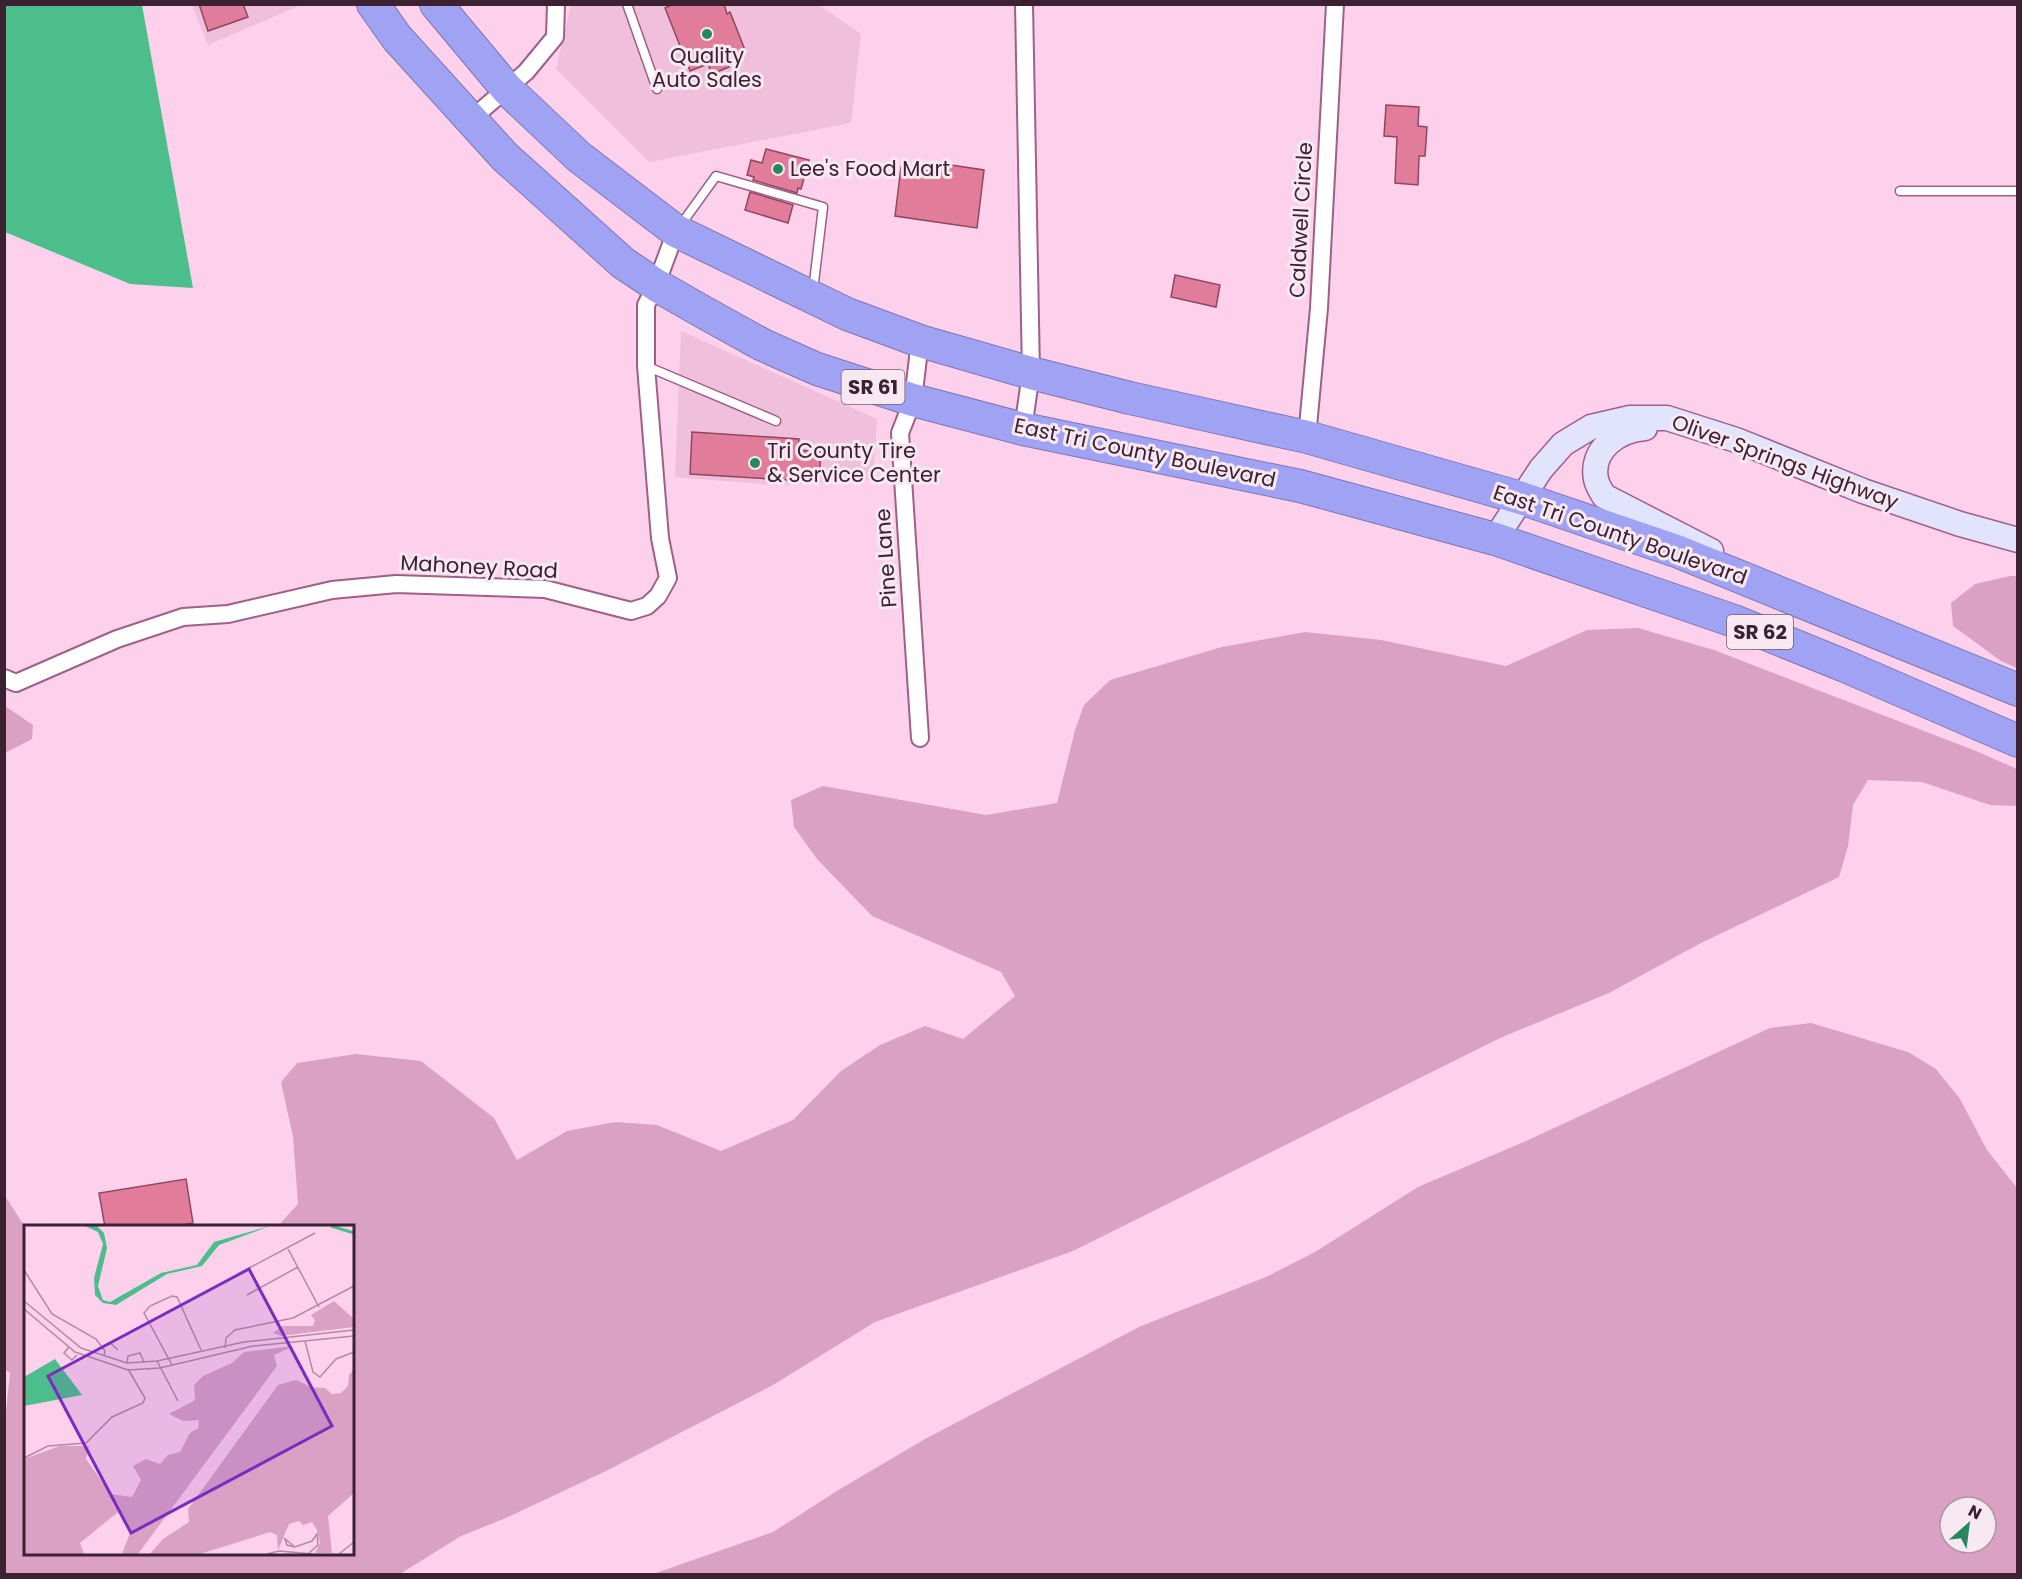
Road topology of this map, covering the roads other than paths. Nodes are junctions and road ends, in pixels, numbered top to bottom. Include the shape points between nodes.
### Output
1 (373, 4) edge
2 (436, 4) edge
3 (556, 4) edge
4 (627, 4) edge
5 (1024, 4) edge
6 (1335, 4) edge
7 (657, 88) dead end
8 (507, 89) junction
9 (470, 120) junction
10 (1900, 191) dead end
11 (2018, 191) edge
12 (676, 231) junction
13 (656, 285) junction
14 (812, 297) junction
15 (921, 341) junction
16 (646, 366) junction
17 (1031, 373) junction
18 (913, 400) junction
19 (776, 421) dead end
20 (1023, 429) junction
21 (1307, 437) junction
22 (1736, 440) junction
23 (1521, 498) junction
24 (1496, 539) junction
25 (2018, 540) edge
26 (1833, 615) junction
27 (4, 678) edge
28 (2018, 690) edge
29 (920, 738) dead end
30 (2018, 741) edge

1 - 9 highway, East Tri County Boulevard / SR 61 via 397,38
2 - 8 highway, East Tri County Boulevard
3 - 8 street via 555,38
4 - 7 lane
5 - 17 street
6 - 21 street, Caldwell Circle via 1319,308
8 - 9 street
8 - 12 highway, East Tri County Boulevard via 579,157
9 - 13 highway, East Tri County Boulevard / SR 61 via 505,157 623,263
10 - 11 lane
12 - 13 street, Mahoney Road
12 - 14 highway, East Tri County Boulevard
12 - 14 lane via 716,176 823,207
13 - 16 street, Mahoney Road via 646,305
13 - 18 highway, East Tri County Boulevard / SR 61 via 763,345 817,369
14 - 15 highway, East Tri County Boulevard
15 - 17 highway, East Tri County Boulevard
15 - 18 street, Pine Lane
16 - 19 lane
16 - 27 street, Mahoney Road via 660,538 668,578 647,606 631,611 545,589 396,584 332,590 228,614 183,617 117,639 16,683
17 - 20 street
17 - 21 highway, East Tri County Boulevard
18 - 20 highway, East Tri County Boulevard / SR 61
18 - 29 street, Pine Lane via 900,433
20 - 24 highway, East Tri County Boulevard / SR 61 via 1300,486
21 - 23 highway, East Tri County Boulevard
22 - 23 main road, Oliver Springs Highway via 1667,418 1630,418 1591,427 1563,444
22 - 25 main road, Oliver Springs Highway via 1863,491
22 - 26 main road via 1654,427 1637,429 1604,445 1596,478 1604,496
23 - 24 main road, Oliver Springs Highway
23 - 26 highway, East Tri County Boulevard / SR 62 via 1680,552
24 - 30 highway, East Tri County Boulevard / SR 62 via 1734,621
26 - 28 highway, East Tri County Boulevard / SR 62

